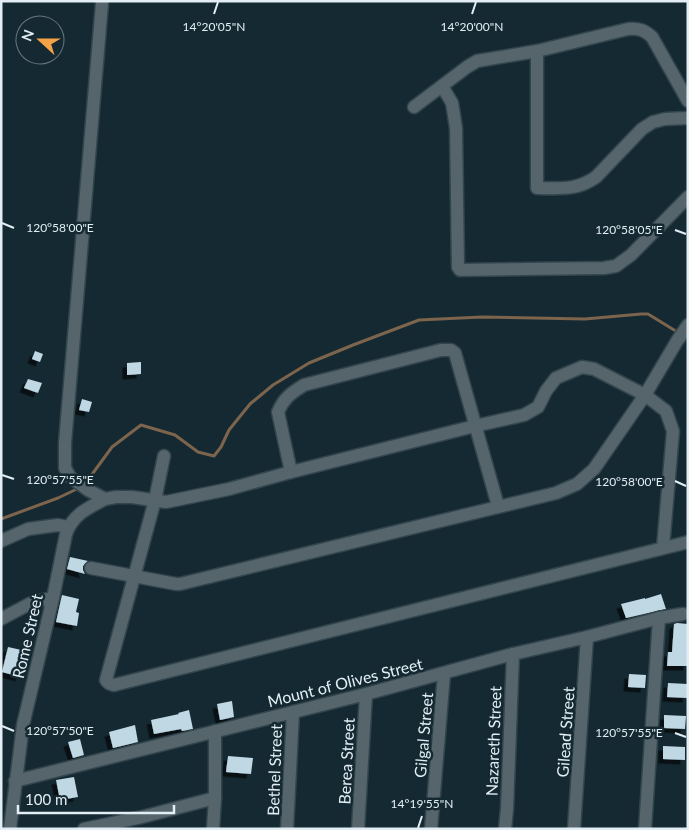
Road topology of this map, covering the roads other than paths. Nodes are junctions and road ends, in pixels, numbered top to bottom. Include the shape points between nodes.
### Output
1 (102, 3) dead end
2 (537, 51) junction
3 (442, 86) junction
4 (688, 101) edge
5 (414, 107) dead end
6 (688, 118) edge
7 (688, 197) edge
8 (688, 325) edge
9 (645, 395) junction
10 (475, 426) junction
11 (164, 456) dead end
12 (291, 472) junction
13 (105, 499) junction
14 (155, 500) junction
15 (498, 506) junction
16 (68, 527) junction
17 (1, 541) edge
18 (688, 542) edge
19 (663, 548) junction
20 (91, 568) dead end
21 (134, 577) junction
22 (52, 598) junction
23 (683, 614) dead end
24 (659, 618) junction
25 (1, 619) edge
26 (587, 637) junction
27 (513, 654) junction
28 (444, 674) junction
29 (366, 694) junction
30 (292, 712) junction
31 (215, 731) junction
32 (15, 781) junction
33 (215, 798) junction
34 (142, 823) edge
35 (10, 829) edge
36 (84, 829) edge
37 (213, 829) edge
38 (288, 829) edge
39 (358, 829) edge
40 (431, 829) edge
41 (505, 829) edge
42 (574, 829) edge
43 (645, 829) edge

1 - 13 street via 64,456 70,477
2 - 3 street via 477,61
2 - 4 street via 637,28 652,37
2 - 6 street via 537,188 573,188 587,183 642,129 665,119
3 - 5 street
3 - 7 street via 452,103 456,128 460,270 616,266
8 - 9 street
9 - 10 street via 594,368 582,367 556,378 538,406 524,416
9 - 15 street via 594,469 577,484 556,493
9 - 19 street via 666,411 673,431
10 - 12 street
10 - 12 street via 455,353 441,350 304,385 286,398 278,412
10 - 15 street
11 - 14 street
12 - 14 street via 166,502
13 - 14 street via 132,496
13 - 16 street via 83,511
14 - 21 street
15 - 21 street via 180,584
16 - 17 street via 28,529
16 - 22 street, Rome Street
18 - 19 street
19 - 21 street via 114,685 106,680
20 - 21 street
22 - 25 street via 33,602
22 - 32 street, Rome Street via 22,725
23 - 24 street, Mount of Olives Street
24 - 26 street, Mount of Olives Street
24 - 43 street
26 - 27 street, Mount of Olives Street
26 - 42 street, Gilead Street
27 - 28 street, Mount of Olives Street
27 - 41 street, Nazareth Street
28 - 29 street, Mount of Olives Street
28 - 40 street, Gilgal Street
29 - 30 street, Mount of Olives Street
29 - 39 street, Berea Street
30 - 31 street, Mount of Olives Street
30 - 38 street, Bethel Street
31 - 32 street, Mount of Olives Street
31 - 33 street
32 - 35 street, Rome Street
33 - 34 street
33 - 37 street
34 - 36 street

